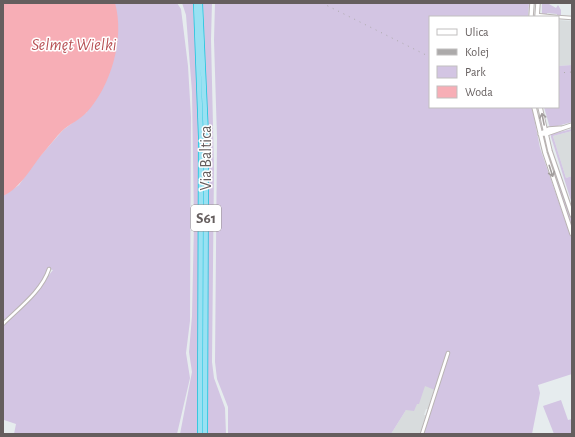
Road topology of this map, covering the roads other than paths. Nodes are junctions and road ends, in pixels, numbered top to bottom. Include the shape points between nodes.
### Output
1 (196, 3) edge
2 (200, 3) edge
3 (532, 3) edge
4 (538, 3) edge
5 (531, 16) edge
6 (537, 16) edge
7 (559, 17) edge
8 (572, 18) edge
9 (534, 108) edge
10 (540, 108) edge
11 (572, 125) edge
12 (546, 133) junction
13 (540, 134) junction
14 (572, 215) edge
15 (572, 234) edge
16 (49, 269) dead end
17 (3, 324) edge
18 (448, 353) dead end
19 (200, 434) edge
20 (205, 434) edge
21 (422, 434) edge

1 - 19 highway, Via Baltica / S61 via 201,137
2 - 20 highway, Via Baltica / S61 via 206,136
3 - 5 main road
4 - 6 main road
7 - 8 street
9 - 13 main road
12 -> 10 main road
11 - 12 main road
12 - 13 main road
12 - 14 main road
13 -> 15 main road
16 - 17 street via 30,298
18 - 21 street

